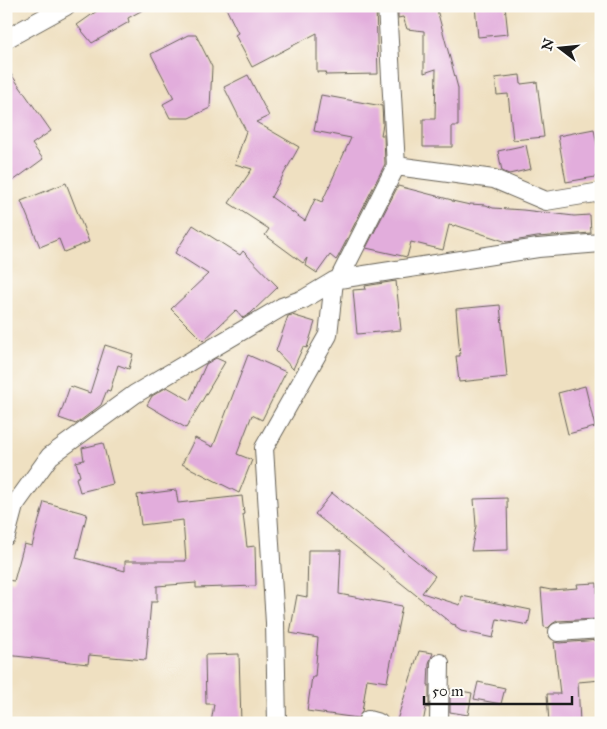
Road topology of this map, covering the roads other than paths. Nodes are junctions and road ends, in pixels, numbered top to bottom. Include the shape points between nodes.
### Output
1 (66, 6) edge
2 (387, 6) edge
3 (6, 38) edge
4 (396, 166) junction
5 (601, 192) edge
6 (601, 243) edge
7 (337, 280) junction
8 (6, 536) edge
9 (601, 629) edge
10 (558, 632) dead end
11 (440, 663) dead end
12 (277, 723) edge
13 (438, 723) edge

1 - 3 street
2 - 4 street
4 - 5 street via 494,179 546,201
4 - 7 street
6 - 7 street via 538,248
7 - 8 street via 304,299 282,307 135,394 50,456 14,506
7 - 12 street via 328,335 264,448 275,623
9 - 10 street
11 - 13 street

